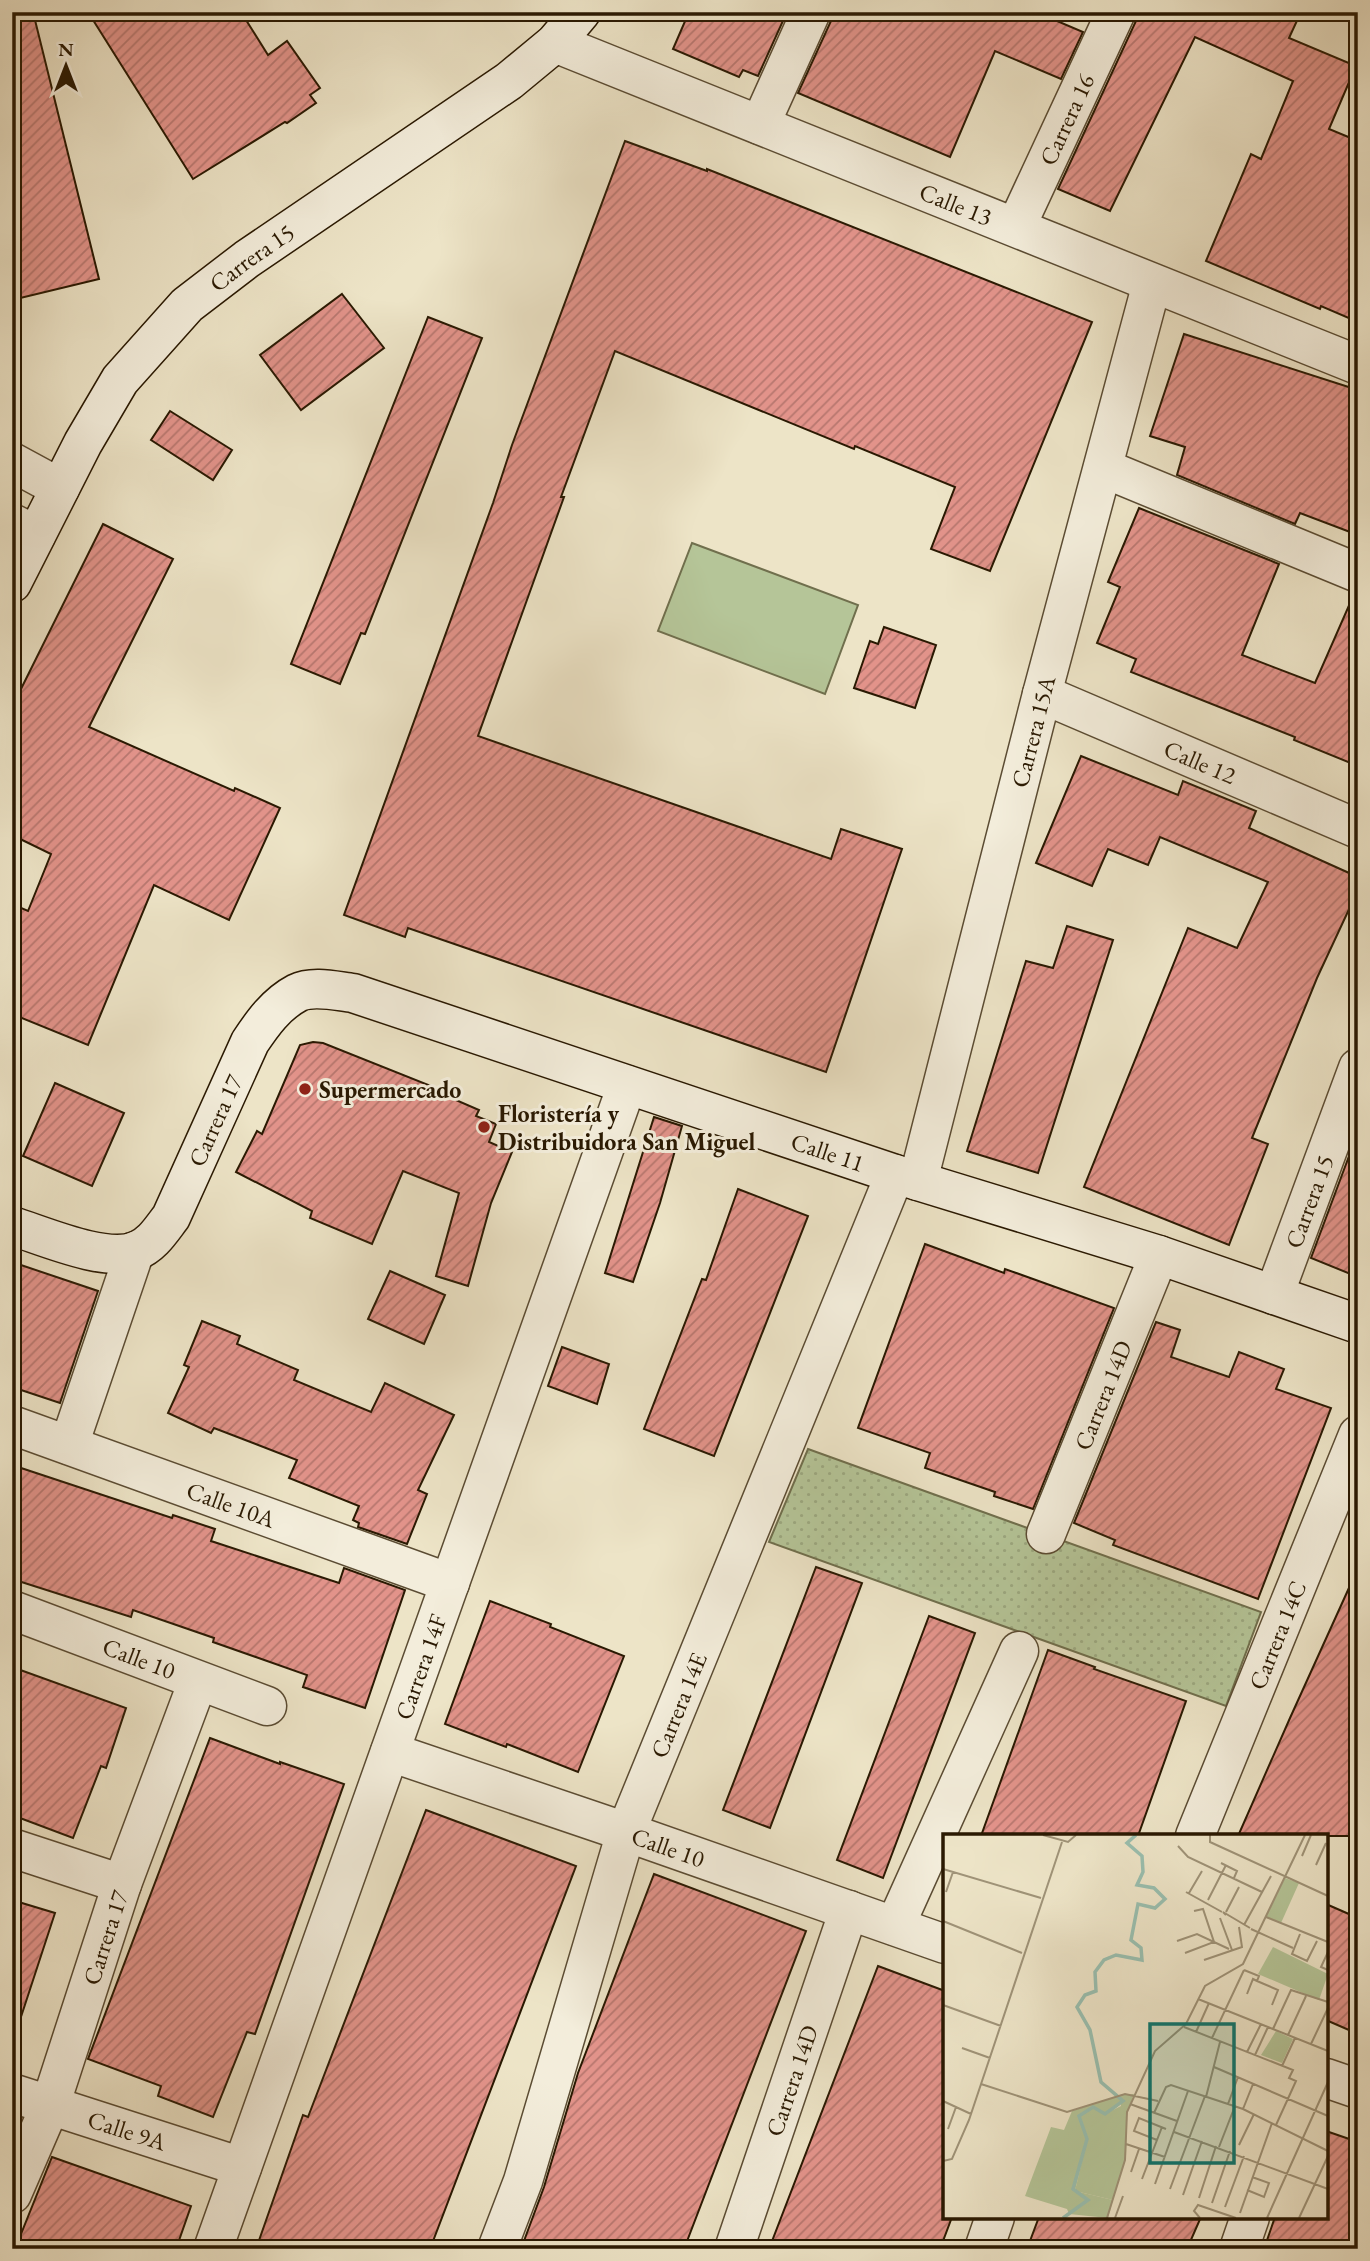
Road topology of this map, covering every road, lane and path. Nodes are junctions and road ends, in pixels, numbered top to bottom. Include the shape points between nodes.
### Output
1 (581, 12) edge
2 (811, 12) edge
3 (1116, 12) edge
4 (555, 43) junction
5 (760, 125) junction
6 (1016, 227) junction
7 (1152, 283) junction
8 (1358, 365) edge
9 (12, 462) edge
10 (1103, 468) junction
11 (60, 488) junction
12 (24, 529) edge
13 (1358, 573) edge
14 (12, 583) edge
15 (1042, 694) junction
16 (1358, 829) edge
17 (298, 992) joint
18 (1358, 1068) edge
19 (627, 1085) junction
20 (906, 1178) junction
21 (12, 1226) edge
22 (135, 1251) junction
23 (1159, 1255) junction
24 (1274, 1295) junction
25 (1358, 1324) edge
26 (12, 1425) edge
27 (1358, 1435) edge
28 (69, 1445) junction
29 (1046, 1534) dead end
30 (450, 1583) junction
31 (12, 1610) edge
32 (1019, 1651) dead end
33 (198, 1681) junction
34 (267, 1706) dead end
35 (390, 1752) junction
36 (626, 1832) junction
37 (1196, 1834) edge
38 (12, 1848) edge
39 (122, 1884) junction
40 (849, 1910) junction
41 (895, 1926) junction
42 (943, 1943) edge
43 (1328, 2079) edge
44 (1358, 2089) edge
45 (12, 2093) edge
46 (50, 2106) junction
47 (242, 2167) junction
48 (12, 2194) edge
49 (994, 2219) edge
50 (1249, 2219) edge
51 (213, 2249) edge
52 (497, 2249) edge
53 (734, 2249) edge
54 (984, 2249) edge
55 (1239, 2249) edge

1 - 4 street, Carrera 15
2 - 5 street
3 - 6 street, Carrera 16
4 - 5 street, Calle 13
4 - 11 street, Carrera 15 via 509,82 247,258 187,305 120,380
5 - 6 street, Calle 13
6 - 7 street, Calle 13
7 - 8 street, Calle 13
7 - 10 street, Carrera 15A
9 - 11 street
10 - 13 street
10 - 15 street, Carrera 15A
11 - 12 street, Carrera 15
12 - 14 street, Carrera 15
15 - 16 street, Calle 12
15 - 20 street, Carrera 15A
17 - 19 street, Calle 11 via 353,993
17 - 22 street, Carrera 17 via 264,1020 250,1042 171,1217 154,1239
18 - 24 street, Carrera 15
19 - 20 street, Calle 11
19 - 30 street, Carrera 14F
20 - 23 street, Calle 11
20 - 36 street, Carrera 14E
21 - 22 street via 96,1252
22 - 28 street
23 - 24 street, Calle 11
23 - 29 street, Carrera 14D
24 - 25 street, Calle 11
26 - 28 street, Calle 10A
27 - 37 street, Carrera 14C
28 - 30 street, Calle 10A
30 - 35 street, Carrera 14F
31 - 33 street, Calle 10
32 - 41 street
33 - 34 street, Calle 10
33 - 39 street, Carrera 17
35 - 36 street, Calle 10
35 - 47 street, Carrera 14F
36 - 40 street, Calle 10
36 - 52 street, Carrera 14E via 523,2180
38 - 39 street
39 - 46 street, Carrera 17
40 - 41 street, Calle 10
40 - 53 street, Carrera 14D
41 - 42 street, Calle 10
43 - 44 street
45 - 46 street, Calle 9A
46 - 47 street, Calle 9A
46 - 48 street, Carrera 17
47 - 51 street, Carrera 14F
49 - 54 street
50 - 55 street

